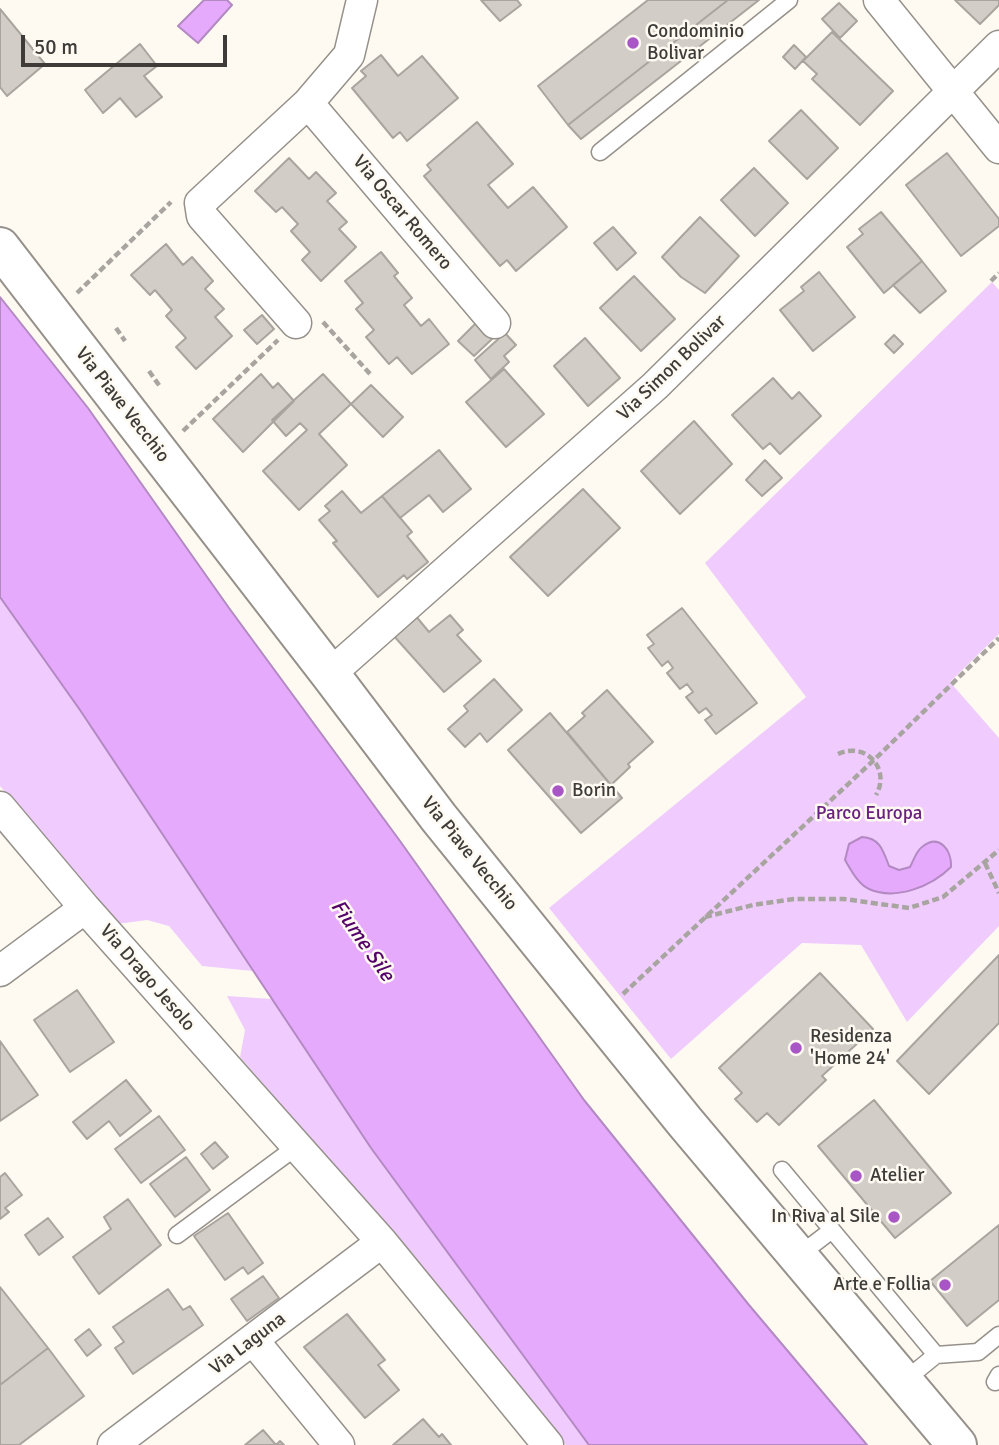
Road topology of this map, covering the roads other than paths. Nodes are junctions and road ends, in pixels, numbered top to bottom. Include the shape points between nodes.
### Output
1 (362, 0) edge
2 (789, 0) edge
3 (879, 0) edge
4 (999, 46) edge
5 (954, 92) junction
6 (308, 103) junction
7 (999, 148) edge
8 (600, 152) dead end
9 (0, 247) edge
10 (296, 323) road end
11 (495, 323) dead end
12 (330, 674) junction
13 (0, 807) edge
14 (85, 908) junction
15 (0, 971) edge
16 (296, 1147) junction
17 (782, 1170) dead end
18 (832, 1230) junction
19 (177, 1236) dead end
20 (382, 1242) junction
21 (798, 1256) junction
22 (999, 1335) edge
23 (253, 1340) junction
24 (936, 1355) junction
25 (904, 1381) junction
26 (113, 1445) edge
27 (340, 1445) edge
28 (548, 1445) edge
29 (957, 1445) edge

1 - 6 street via 349,55
2 - 8 lane
3 - 5 street
4 - 5 street, Via Simon Bolivar
5 - 7 street
5 - 12 street, Via Simon Bolivar via 655,386
6 - 10 street via 200,203 202,216
6 - 11 street, Via Oscar Romero
9 - 12 street, Via Piave Vecchio
12 - 21 street, Via Piave Vecchio via 439,818
13 - 14 street, Via Drago Jesolo
14 - 15 street
14 - 16 street, Via Drago Jesolo
16 - 19 lane
16 - 20 street, Via Drago Jesolo
17 - 18 lane
18 - 21 lane
18 - 24 lane
20 - 23 street, Via Laguna
20 - 28 street, Via Drago Jesolo
21 - 25 street, Via Piave Vecchio
22 - 24 lane via 978,1352
23 - 26 street, Via Laguna
23 - 27 street
24 - 25 lane
25 - 29 street, Via Piave Vecchio

